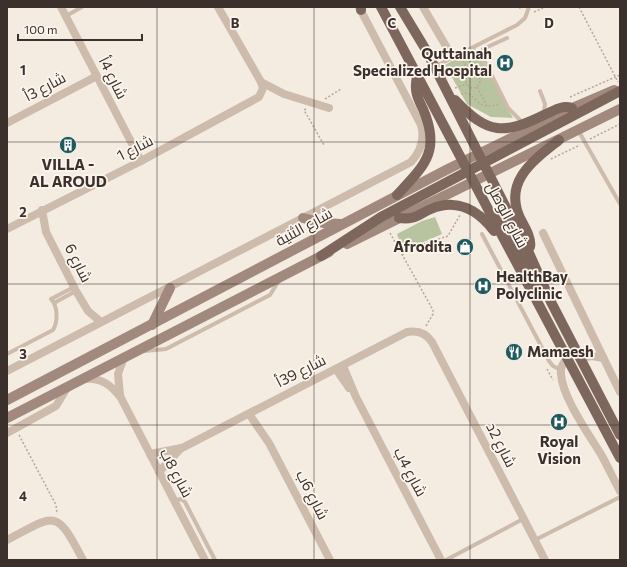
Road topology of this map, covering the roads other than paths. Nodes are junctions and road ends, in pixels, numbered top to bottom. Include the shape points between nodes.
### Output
1 (61, 7) edge
2 (82, 7) edge
3 (218, 7) edge
4 (380, 7) edge
5 (400, 7) edge
6 (422, 7) edge
7 (529, 7) edge
8 (361, 8) edge
9 (66, 16) junction
10 (507, 38) dead end
11 (400, 44) junction
12 (456, 56) junction
13 (434, 67) junction
14 (96, 76) junction
15 (417, 77) junction
16 (261, 82) junction
17 (620, 88) edge
18 (540, 91) dead end
19 (262, 94) junction
20 (284, 94) junction
21 (449, 95) junction
22 (329, 108) dead end
23 (572, 108) junction
24 (620, 109) edge
25 (544, 116) junction
26 (7, 123) edge
27 (526, 124) junction
28 (578, 130) junction
29 (559, 140) junction
30 (478, 154) junction
31 (465, 160) junction
32 (141, 161) junction
33 (483, 163) junction
34 (488, 173) junction
35 (473, 175) junction
36 (397, 195) junction
37 (620, 204) edge
38 (42, 210) junction
39 (30, 217) junction
40 (303, 218) junction
41 (399, 218) junction
42 (341, 224) junction
43 (7, 229) edge
44 (46, 232) junction
45 (542, 233) dead end
46 (482, 234) dead end
47 (507, 248) junction
48 (529, 253) junction
49 (321, 256) junction
50 (170, 288) junction
51 (75, 289) junction
52 (551, 302) junction
53 (85, 307) junction
54 (101, 322) junction
55 (152, 325) junction
56 (85, 330) junction
57 (432, 342) joint
58 (7, 354) edge
59 (124, 357) junction
60 (568, 358) junction
61 (580, 358) junction
62 (603, 358) junction
63 (339, 368) junction
64 (561, 370) junction
65 (7, 371) edge
66 (84, 379) junction
67 (37, 385) junction
68 (67, 388) junction
69 (620, 392) edge
70 (121, 398) junction
71 (7, 400) edge
72 (7, 408) edge
73 (252, 412) junction
74 (7, 418) edge
75 (7, 432) edge
76 (620, 435) edge
77 (182, 448) junction
78 (150, 454) junction
79 (620, 458) edge
80 (159, 472) junction
81 (620, 491) edge
82 (620, 497) edge
83 (174, 501) junction
84 (524, 518) junction
85 (7, 540) edge
86 (535, 540) junction
87 (83, 560) edge
88 (205, 560) edge
89 (215, 560) edge
90 (330, 560) edge
91 (440, 560) edge
92 (446, 560) edge
93 (545, 560) edge

1 - 9 street, شارع 4أ
2 - 9 lane
3 - 16 street
4 - 11 main road, شارع الوصل
5 - 13 main road, شارع الوصل
6 - 12 street
7 - 12 lane via 521,22
8 - 40 street via 420,120 423,130 422,144 415,158 407,165
9 - 14 street, شارع 4أ
10 - 27 lane via 483,49 481,54 505,103 514,116
11 - 15 main road, شارع الوصل
11 - 31 main road via 416,64
12 - 13 lane
13 - 21 main road, شارع الوصل
14 - 26 street, شارع 3أ
14 - 32 street, شارع 4أ
15 - 31 main road, شارع الوصل
15 - 36 main road via 415,91 430,128 431,147 423,167
16 - 19 street
16 - 20 street
17 - 23 main road, شارع الثنية
17 - 33 main road
18 - 25 lane via 545,104
19 - 20 street
19 - 32 street, شارع 1
20 - 22 street
21 - 27 main road via 471,117 491,127 504,129
21 - 30 main road, شارع الوصل
23 - 25 main road via 562,107
23 - 30 main road, شارع الثنية
24 - 28 main road
25 - 27 main road
28 - 29 main road
28 - 37 lane
29 - 34 main road
29 - 48 main road via 530,164 517,186 517,210 530,242
30 - 31 main road, شارع الثنية
30 - 33 main road, شارع الوصل
31 - 35 main road, شارع الوصل
31 - 36 main road, شارع الثنية
32 - 38 street, شارع 1
33 - 34 main road, شارع الوصل
33 - 35 main road
34 - 35 main road
34 - 48 main road, شارع الوصل
35 - 41 main road
35 - 47 main road, شارع الوصل
35 - 49 main road via 380,217
35 - 52 main road via 523,262
36 - 42 main road, شارع الثنية
38 - 39 street, شارع 1
38 - 44 street, شارع 6
39 - 43 street, شارع 1
39 - 44 street, شارع 6
40 - 42 main road
40 - 50 street
41 - 47 main road via 415,218 426,211 445,205 464,206 487,222
41 - 49 main road
42 - 55 main road, شارع الثنية
44 - 51 street, شارع 6
45 - 62 street
46 - 64 lane via 549,361
47 - 60 main road, شارع الوصل
48 - 52 main road, شارع الوصل
49 - 59 main road
50 - 54 street
50 - 55 main road
51 - 53 street, شارع 6
51 - 58 lane via 52,301 56,321 53,330
52 - 61 main road, شارع الوصل
53 - 54 street, شارع 6
53 - 56 street, شارع 6
54 - 56 street
55 - 67 main road, شارع الثنية
56 - 65 street
57 - 63 street, شارع 39أ via 422,333 407,332
57 - 84 street, شارع 2د
59 - 66 main road
59 - 70 street, شارع 8ب via 118,374
60 - 64 street
60 - 79 main road, شارع الوصل
61 - 62 street
61 - 76 main road, شارع الوصل
62 - 69 street
63 - 73 street, شارع 39أ
63 - 91 street, شارع 4ب
64 - 81 street via 562,383 583,427
66 - 68 main road
66 - 70 street, شارع 8ب via 103,381
67 - 71 main road, شارع الثنية
67 - 72 main road via 28,396
68 - 74 main road
68 - 75 street via 56,406
70 - 78 street, شارع 8ب
73 - 77 street, شارع 39أ
73 - 90 street, شارع 6ب
77 - 78 street, شارع 39أ
77 - 80 street, شارع 39أ
78 - 80 street, شارع 8ب
80 - 83 street, شارع 8ب
82 - 86 lane
83 - 88 street, شارع 8ب
83 - 89 lane via 181,499 185,502
84 - 86 street, شارع 2د
84 - 92 lane
85 - 87 street via 43,522 58,521 69,533
86 - 93 street, شارع 2د

